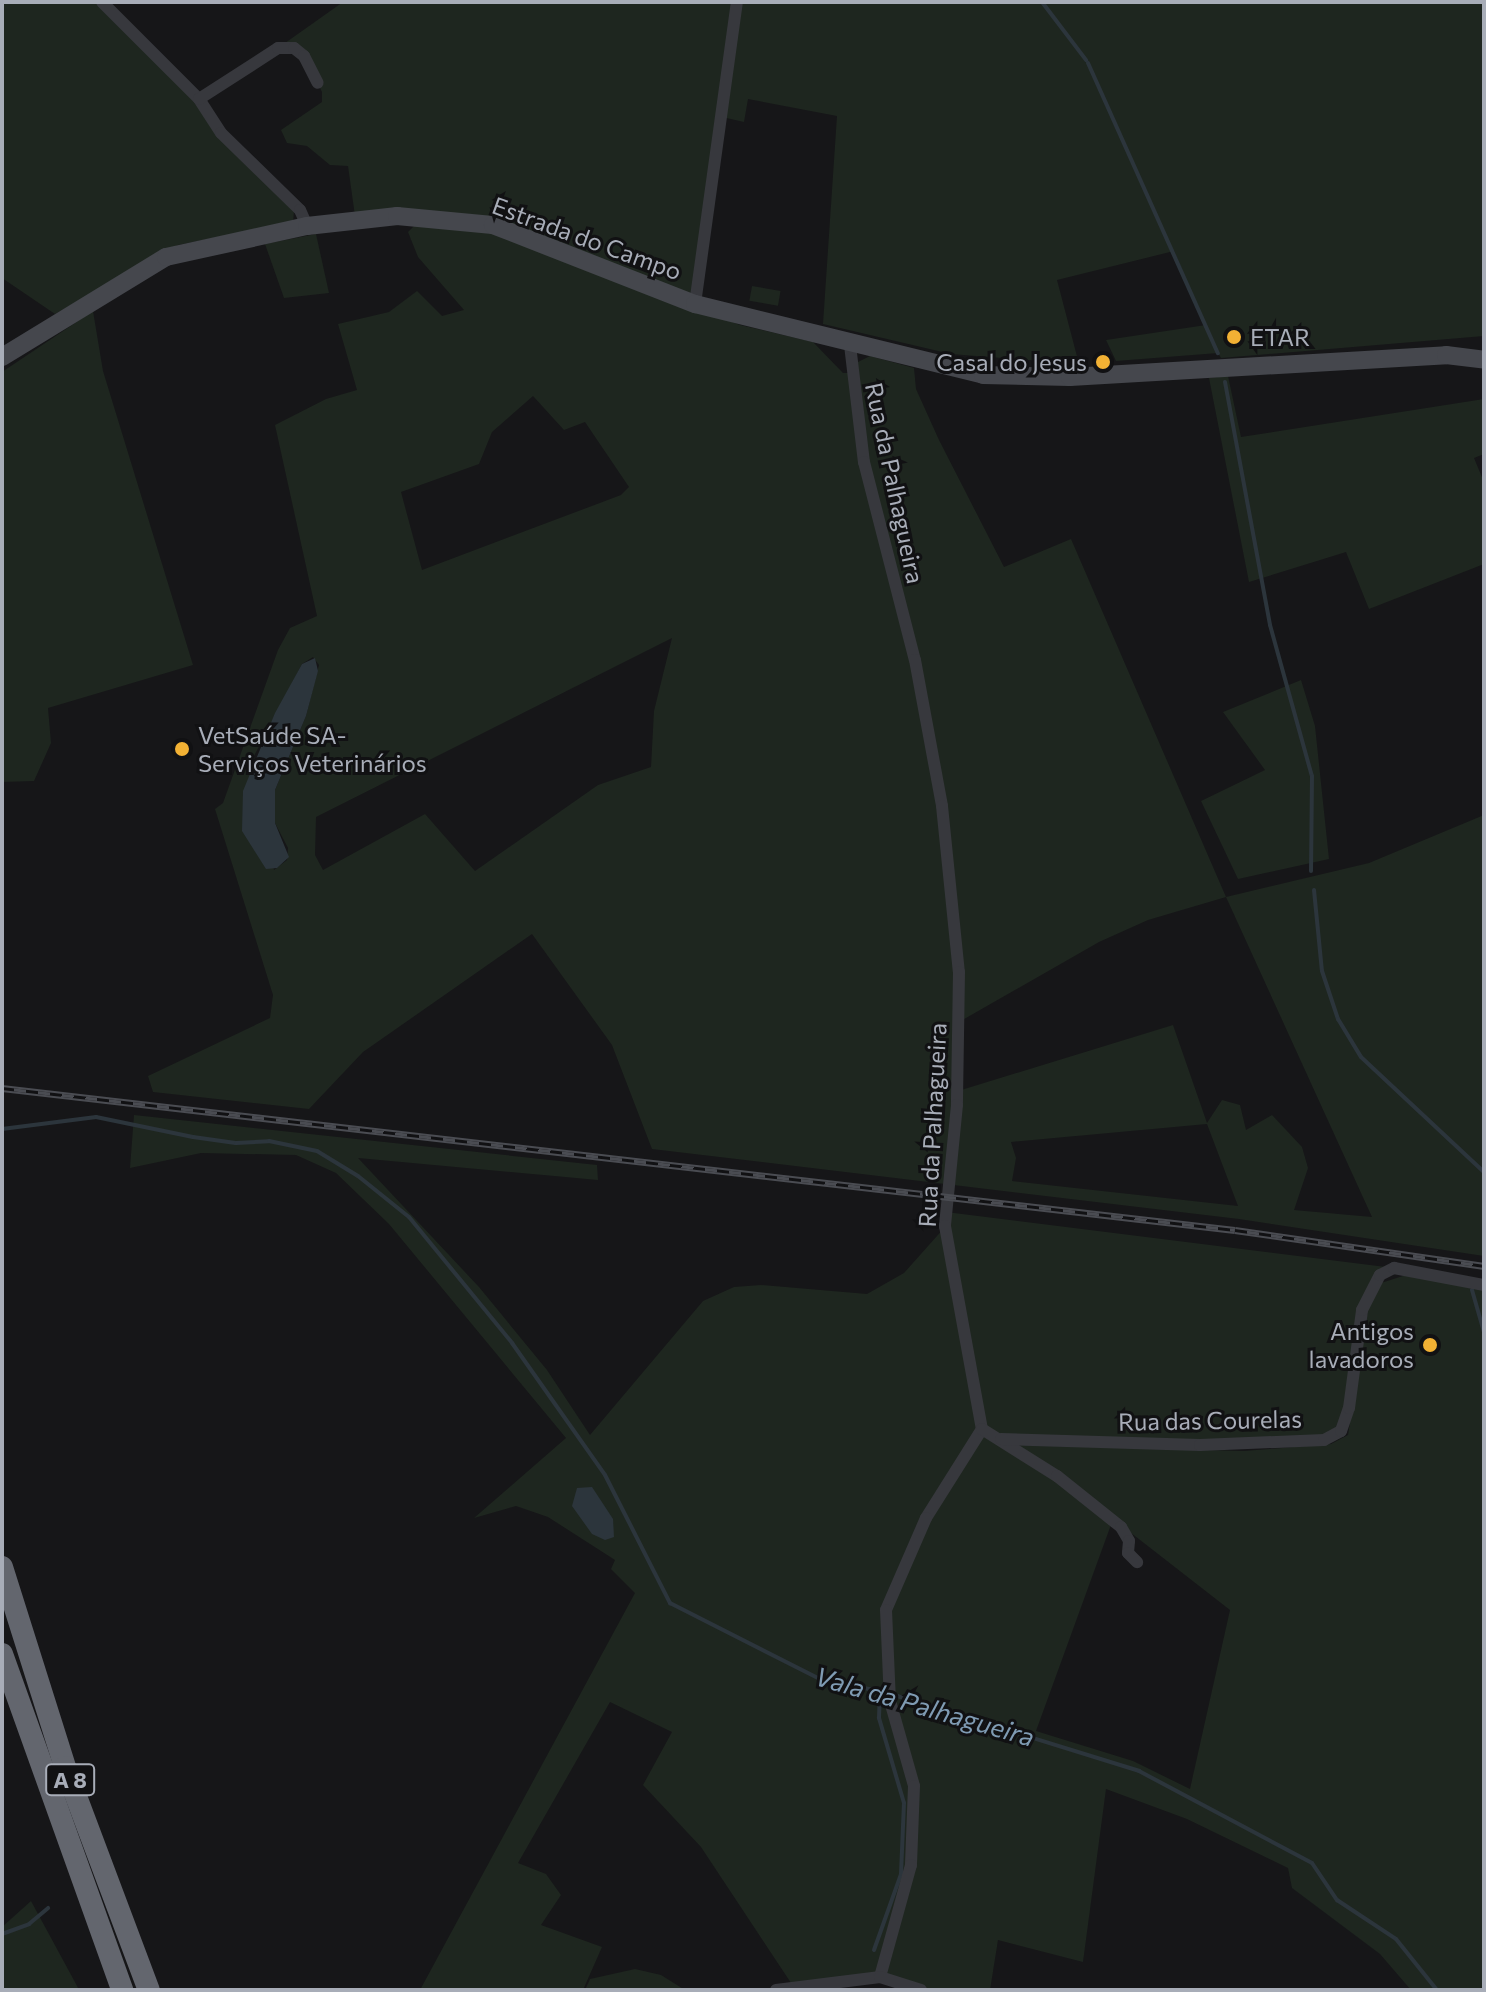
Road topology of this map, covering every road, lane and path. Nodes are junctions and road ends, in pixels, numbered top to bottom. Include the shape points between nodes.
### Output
1 (102, 2) edge
2 (737, 2) edge
3 (318, 83) dead end
4 (199, 99) junction
5 (307, 226) junction
6 (695, 304) junction
7 (850, 345) junction
8 (1483, 354) edge
9 (2, 357) edge
10 (1484, 1285) edge
11 (982, 1429) junction
12 (1001, 1439) junction
13 (1137, 1562) dead end
14 (2, 1567) edge
15 (2, 1654) edge
16 (880, 1977) junction
17 (122, 1990) edge
18 (149, 1990) edge
19 (776, 1990) edge
20 (921, 1990) edge

1 - 4 street
2 - 6 street
3 - 4 street via 304,56 294,48 278,48
4 - 5 street via 217,129 300,210
5 - 6 street, Estrada do Campo via 397,216 472,221 514,232
5 - 9 street, Estrada do Campo via 215,242 152,262
6 - 7 street, Estrada do Campo
7 - 8 street, Estrada do Campo via 983,375 1041,378
7 - 11 street, Rua da Palhagueira via 864,462 915,660 942,806 959,972 957,1105 945,1226
10 - 12 street, Rua das Courelas via 1394,1268 1380,1275 1362,1310 1349,1408 1341,1431 1324,1440 1200,1445
11 - 12 street
11 - 16 street via 926,1518 886,1610 890,1696 914,1786 911,1865
12 - 13 street via 1121,1527 1129,1541 1128,1553
14 - 18 highway, A 8 via 65,1767
15 - 17 highway, A 8
16 - 19 street
16 - 20 street

